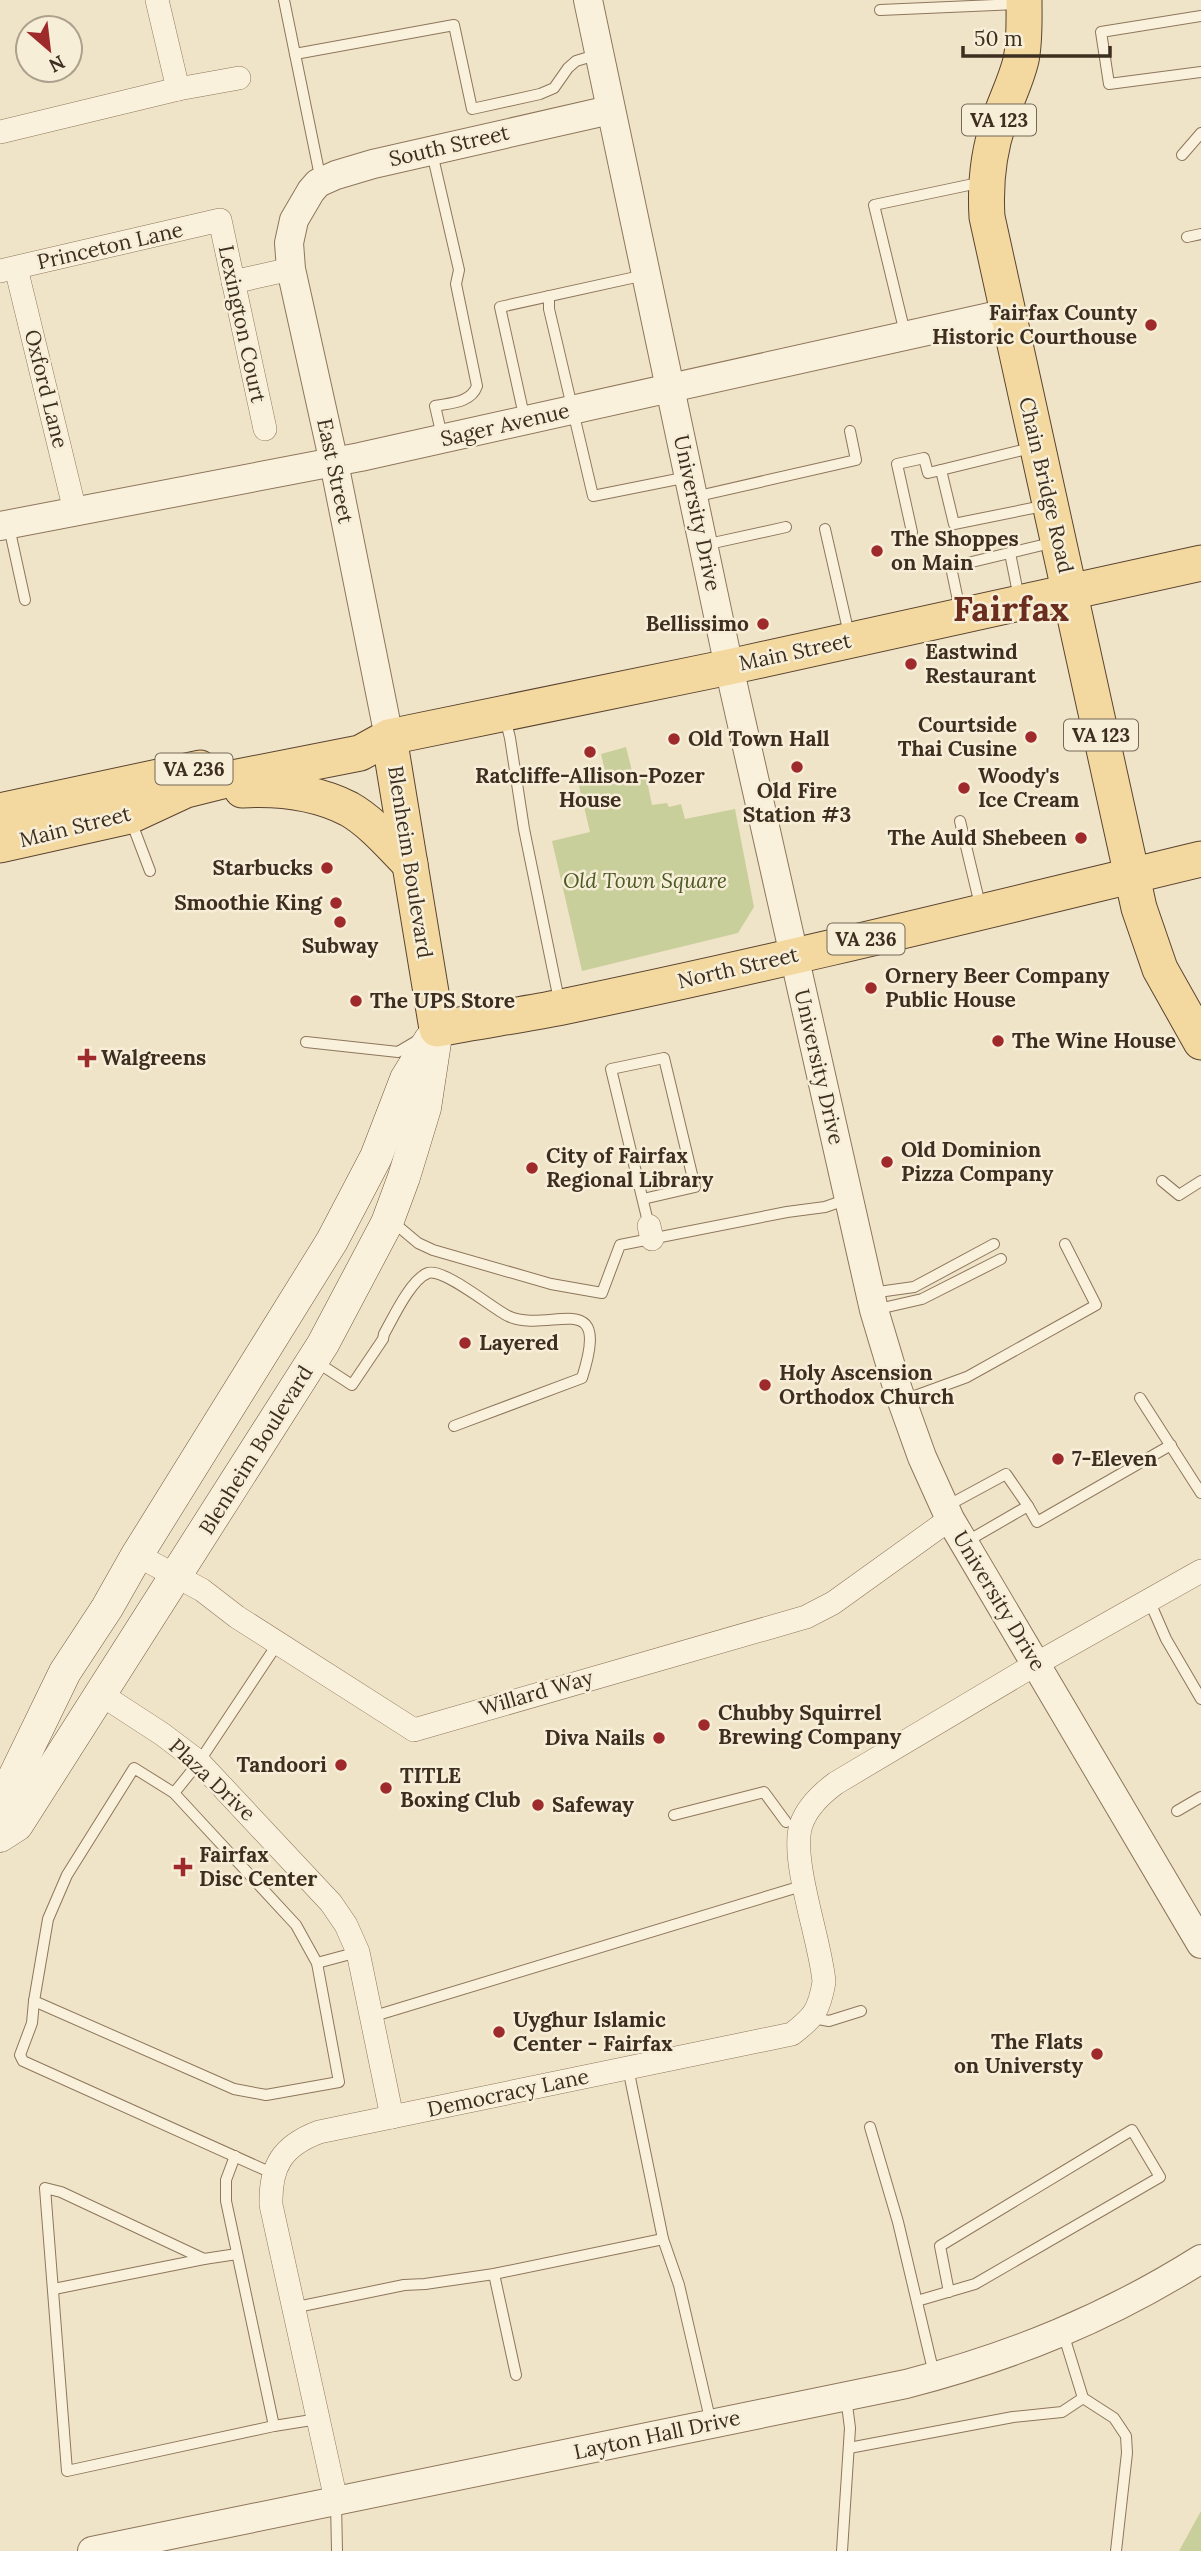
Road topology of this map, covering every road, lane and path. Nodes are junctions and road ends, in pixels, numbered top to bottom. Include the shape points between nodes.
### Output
1 (157, 0) edge
2 (284, 0) edge
3 (588, 0) edge
4 (1024, 2) edge
5 (880, 10) dead end
6 (1201, 16) edge
7 (295, 54) junction
8 (599, 54) junction
9 (1201, 72) edge
10 (239, 78) dead end
11 (178, 89) junction
12 (610, 110) junction
13 (0, 132) edge
14 (1201, 133) edge
15 (431, 150) junction
16 (1182, 155) dead end
17 (321, 181) junction
18 (986, 182) junction
19 (220, 220) joint
20 (1201, 234) edge
21 (1187, 237) dead end
22 (8, 269) edge
23 (290, 269) junction
24 (646, 275) junction
25 (233, 282) junction
26 (549, 296) junction
27 (1007, 313) junction
28 (905, 335) junction
29 (670, 387) junction
30 (572, 409) junction
31 (526, 420) junction
32 (265, 429) dead end
33 (850, 431) dead end
34 (442, 439) junction
35 (1037, 447) junction
36 (334, 463) junction
37 (941, 470) junction
38 (692, 487) junction
39 (1050, 505) junction
40 (75, 511) junction
41 (4, 525) edge
42 (786, 527) dead end
43 (825, 529) dead end
44 (912, 532) dead end
45 (1058, 541) junction
46 (704, 545) junction
47 (1010, 552) junction
48 (1201, 563) edge
49 (1070, 593) junction
50 (25, 600) dead end
51 (1020, 604) junction
52 (962, 616) junction
53 (850, 641) junction
54 (729, 667) junction
55 (503, 714) junction
56 (389, 737) junction
57 (0, 811) edge
58 (130, 816) junction
59 (960, 821) dead end
60 (0, 845) edge
61 (1201, 859) edge
62 (410, 864) junction
63 (150, 871) dead end
64 (1133, 876) junction
65 (982, 911) junction
66 (794, 955) junction
67 (560, 1007) junction
68 (437, 1029) junction
69 (306, 1042) dead end
70 (1201, 1042) edge
71 (1161, 1181) dead end
72 (1201, 1181) edge
73 (642, 1199) junction
74 (848, 1199) junction
75 (388, 1218) junction
76 (650, 1232) junction
77 (994, 1244) dead end
78 (1065, 1244) dead end
79 (1001, 1259) dead end
80 (872, 1301) junction
81 (313, 1359) junction
82 (1140, 1398) dead end
83 (902, 1401) junction
84 (454, 1426) dead end
85 (1171, 1445) junction
86 (1201, 1493) edge
87 (1028, 1506) junction
88 (947, 1513) junction
89 (964, 1543) junction
90 (137, 1555) junction
91 (1201, 1571) edge
92 (174, 1576) junction
93 (1149, 1600) junction
94 (278, 1643) junction
95 (1037, 1664) junction
96 (99, 1693) junction
97 (1201, 1699) edge
98 (200, 1762) junction
99 (174, 1793) junction
100 (1201, 1797) edge
101 (0, 1806) edge
102 (1177, 1811) dead end
103 (674, 1815) dead end
104 (786, 1822) dead end
105 (0, 1836) edge
106 (805, 1885) junction
107 (1201, 1944) edge
108 (358, 1952) junction
109 (317, 1963) junction
110 (34, 2001) junction
111 (861, 2011) dead end
112 (371, 2017) junction
113 (813, 2018) junction
114 (628, 2068) junction
115 (392, 2117) junction
116 (870, 2127) dead end
117 (234, 2156) junction
118 (274, 2174) junction
119 (663, 2239) junction
120 (237, 2254) junction
121 (204, 2259) junction
122 (1201, 2259) edge
123 (494, 2274) junction
124 (54, 2289) junction
125 (949, 2292) junction
126 (917, 2301) junction
127 (292, 2308) junction
128 (1063, 2332) junction
129 (516, 2375) dead end
130 (935, 2376) junction
131 (846, 2396) junction
132 (1083, 2398) junction
133 (318, 2419) junction
134 (711, 2424) junction
135 (274, 2427) junction
136 (849, 2448) junction
137 (336, 2500) junction
138 (100, 2550) edge
139 (337, 2551) edge
140 (842, 2551) edge
141 (1116, 2551) edge

1 - 11 street
2 - 7 lane
3 - 8 street, University Drive
4 - 5 lane
4 - 18 main road, Chain Bridge Road / VA 123 via 1021,60 999,120
6 - 9 lane via 1101,32 1109,84
7 - 8 lane via 454,25 472,109 554,88 576,61
7 - 17 lane
8 - 12 street, University Drive
10 - 11 street
11 - 13 street
12 - 15 street, South Street
12 - 24 street, University Drive
14 - 16 lane
15 - 17 street, South Street
15 - 34 lane via 459,270 456,284 477,386 466,399 435,407
17 - 23 street, East Street via 294,220
18 - 27 main road, Chain Bridge Road / VA 123 via 987,217
18 - 28 lane via 874,205
19 - 22 street, Princeton Lane
19 - 25 street, Lexington Court
20 - 21 lane
22 - 40 street, Oxford Lane
23 - 25 street
23 - 36 street, East Street
24 - 26 lane
24 - 29 street, University Drive
25 - 32 street, Lexington Court
26 - 30 lane
26 - 31 lane via 500,307
27 - 28 street, Sager Avenue
27 - 35 main road, Chain Bridge Road / VA 123
28 - 29 street, Sager Avenue
29 - 30 street, Sager Avenue
29 - 38 street, University Drive
30 - 31 street, Sager Avenue
30 - 38 lane via 593,496
31 - 34 street, Sager Avenue
33 - 38 lane via 856,460
34 - 36 street, Sager Avenue
35 - 37 lane
35 - 39 main road, Chain Bridge Road / VA 123
36 - 40 street, Sager Avenue
36 - 56 street, East Street
37 - 39 lane via 954,524
37 - 44 lane via 928,473 924,458 897,464
38 - 46 street, University Drive
39 - 45 main road, Chain Bridge Road / VA 123
40 - 41 street, Sager Avenue
41 - 50 lane
42 - 46 lane
43 - 53 lane
45 - 47 lane
45 - 49 main road, Chain Bridge Road / VA 123
46 - 54 street, University Drive
47 - 51 lane
47 - 52 lane via 951,567
48 - 49 main road, Main Street / VA 236
49 - 51 main road, Main Street / VA 236
49 - 64 main road, Chain Bridge Road / VA 123
51 - 52 main road, Main Street / VA 236
52 - 53 main road, Main Street / VA 236
53 - 54 main road, Main Street / VA 236
54 - 55 main road, Main Street / VA 236
54 - 66 street, University Drive
55 - 56 main road, Main Street / VA 236
55 - 67 lane
56 - 57 main road, Main Street / VA 236 via 357,734
56 - 58 main road, Main Street via 360,753 186,790
56 - 62 main road, Blenheim Boulevard
58 - 60 main road, Main Street / VA 236
58 - 62 main road, VA 236 via 234,791 273,789 310,795 350,810
58 - 63 lane
59 - 65 lane
61 - 64 main road, North Street
62 - 68 main road, Blenheim Boulevard
64 - 65 main road, North Street
64 - 70 main road, Chain Bridge Road / VA 123 via 1160,969
65 - 66 main road, North Street / VA 236
66 - 67 main road, North Street / VA 236
66 - 74 street, University Drive
67 - 68 main road, North Street
68 - 69 lane via 398,1052
68 - 75 main road, Blenheim Boulevard via 425,1108
68 - 90 main road, Blenheim Boulevard via 406,1079 376,1157 332,1241
71 - 72 lane via 1179,1195
73 - 73 lane via 611,1069 664,1058 695,1187
73 - 76 lane
74 - 76 lane via 825,1207
74 - 80 street, University Drive
75 - 76 lane via 433,1250 551,1284 601,1293 620,1245
75 - 81 main road, Blenheim Boulevard
77 - 80 lane via 914,1287
78 - 83 lane via 1096,1306 967,1377
79 - 80 lane via 922,1299
80 - 83 street, University Drive
81 - 84 lane via 352,1385 412,1286 427,1273 449,1280 509,1316 528,1321 574,1318 584,1325 590,1334 582,1378
81 - 92 main road, Blenheim Boulevard
82 - 85 lane
83 - 88 street, University Drive
85 - 86 lane
85 - 87 lane via 1037,1521
87 - 88 lane via 1006,1474
87 - 89 lane
88 - 89 street, University Drive
88 - 94 street, Willard Way via 833,1603 806,1617 414,1730
89 - 95 street, University Drive
90 - 92 street, Willard Way
90 - 101 main road, Blenheim Boulevard via 65,1672
91 - 93 street
92 - 94 street, Willard Way
92 - 96 main road, Blenheim Boulevard
93 - 95 street
93 - 97 lane
94 - 98 lane
95 - 106 street via 823,1792 801,1826
95 - 107 street, University Drive
96 - 98 street, Plaza Drive
96 - 105 main road, Blenheim Boulevard via 17,1825
98 - 99 lane
98 - 108 street, Plaza Drive via 331,1903
99 - 109 lane via 296,1925
99 - 110 lane via 134,1768 68,1875 48,1919
100 - 102 lane
103 - 104 lane via 764,1792
106 - 112 lane
106 - 113 street via 824,1982
108 - 109 lane
108 - 112 street, Plaza Drive
109 - 110 lane via 339,2082 266,2095 234,2089
110 - 117 lane via 32,2023 20,2055 23,2061
111 - 113 lane via 829,2021
112 - 115 street, Plaza Drive
113 - 114 street, Democracy Lane via 792,2034
114 - 115 street, Democracy Lane
114 - 119 lane
115 - 118 street, Democracy Lane via 303,2138 281,2157
116 - 126 lane
117 - 118 lane
117 - 120 lane via 226,2180 226,2201
118 - 127 street via 271,2205
119 - 123 lane
119 - 134 lane via 679,2285
120 - 121 lane
120 - 135 lane
121 - 124 lane
121 - 124 lane via 45,2188
122 - 128 street, Layton Hall Drive
123 - 127 lane via 404,2285
123 - 129 lane
124 - 135 lane via 67,2472
125 - 125 lane via 975,2284 1160,2177 1132,2130 940,2246
125 - 126 lane
126 - 130 lane
127 - 133 street
128 - 130 street, Layton Hall Drive
128 - 132 lane
130 - 131 street, Layton Hall Drive
131 - 134 street, Layton Hall Drive
131 - 136 lane
132 - 136 lane via 1062,2412
132 - 141 lane via 1114,2418 1126,2436
133 - 135 lane
133 - 137 street
134 - 137 street, Layton Hall Drive
136 - 140 lane
137 - 138 street, Layton Hall Drive
137 - 139 lane

